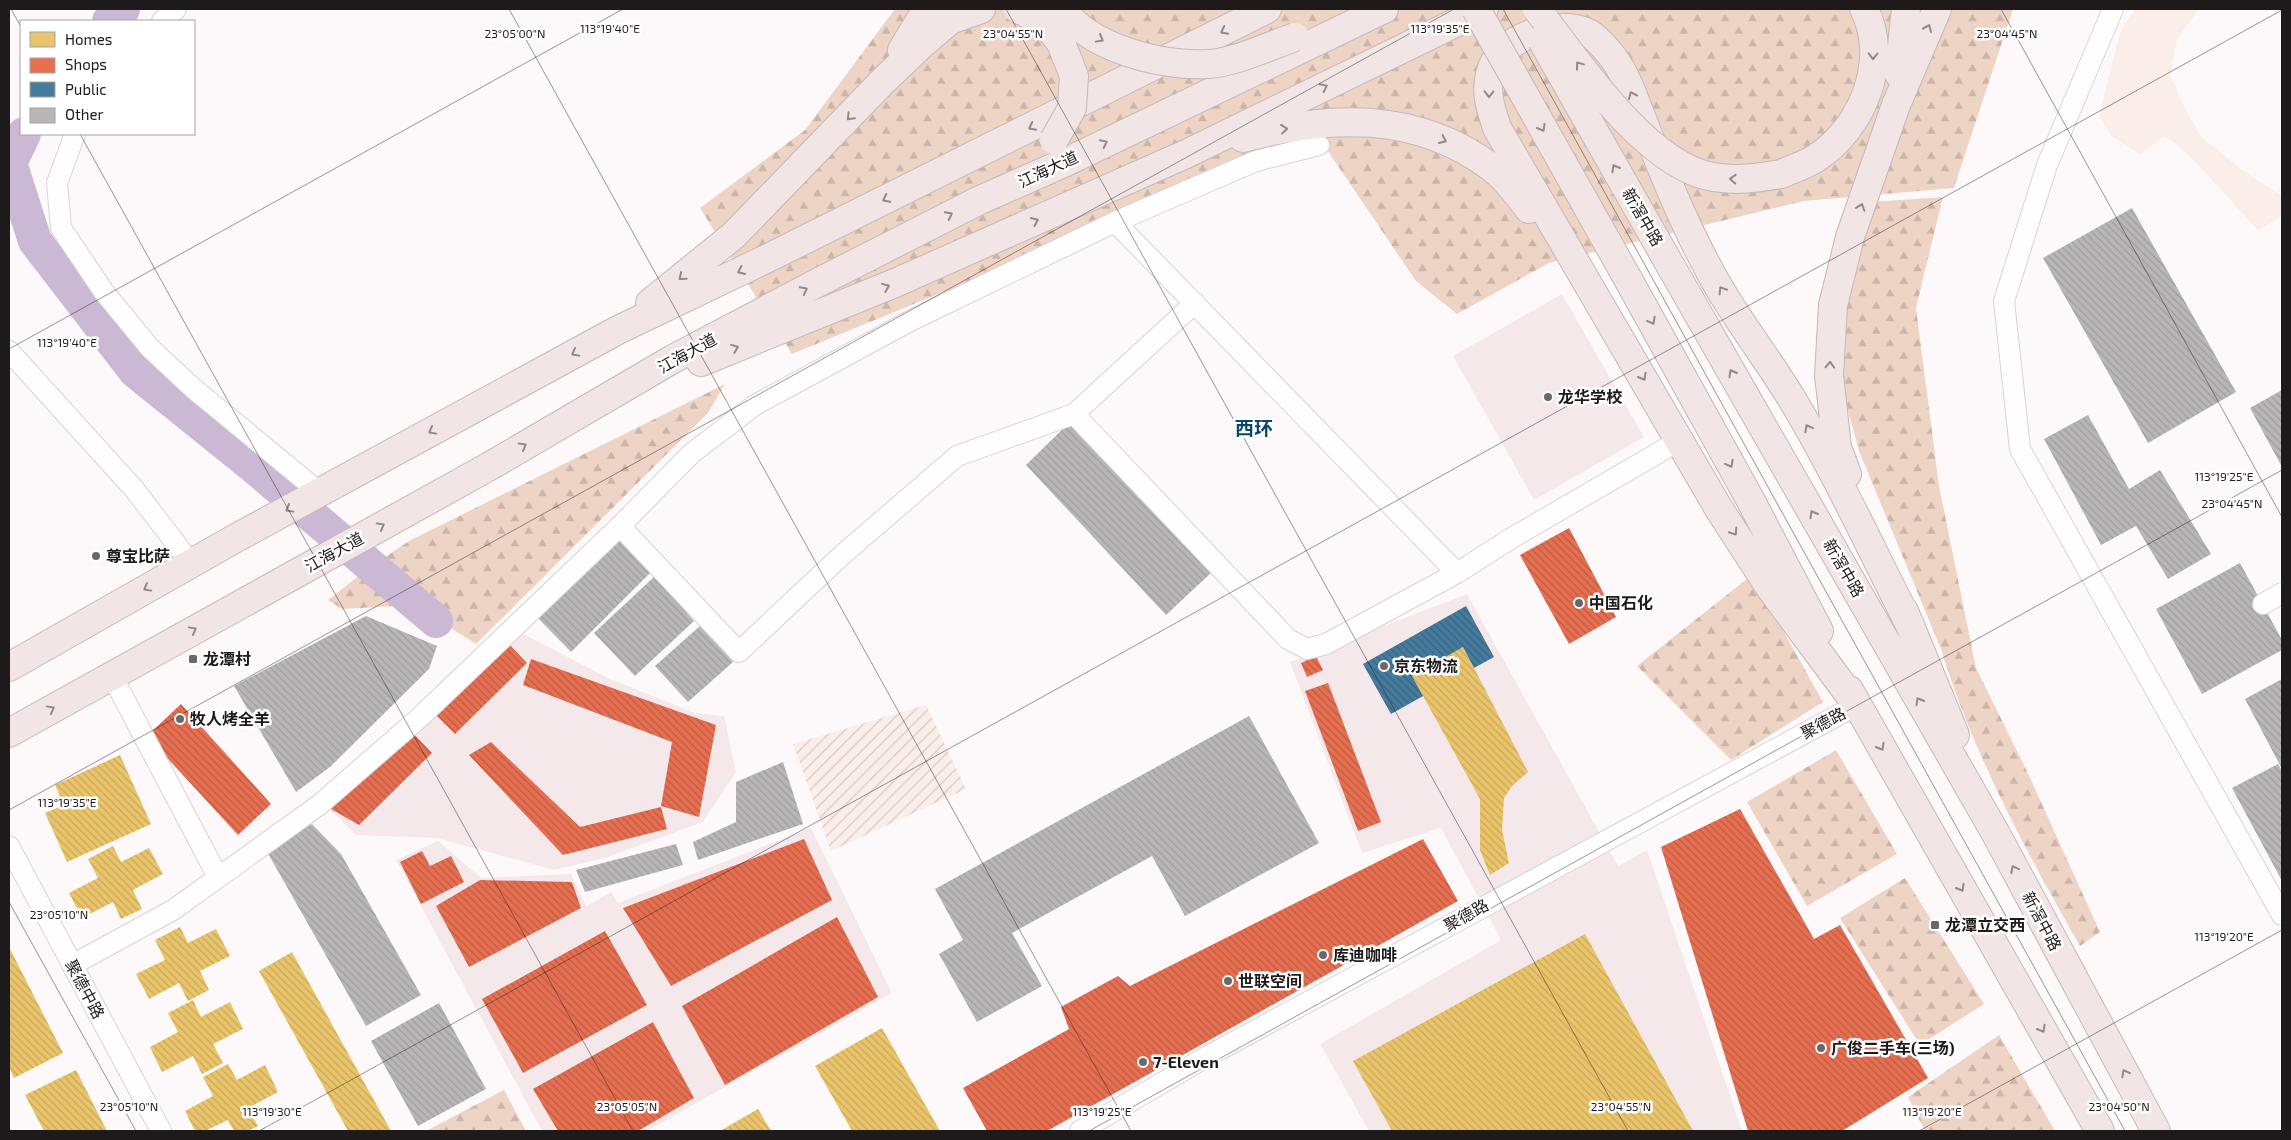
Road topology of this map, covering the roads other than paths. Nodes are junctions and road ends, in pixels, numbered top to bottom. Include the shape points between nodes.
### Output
1 (176, 9) edge
2 (927, 9) edge
3 (981, 9) edge
4 (1017, 9) edge
5 (1062, 9) edge
6 (1268, 9) edge
7 (1368, 9) edge
8 (1384, 9) edge
9 (1476, 9) edge
10 (1484, 9) edge
11 (1524, 9) edge
12 (1537, 9) edge
13 (1864, 9) edge
14 (1906, 9) edge
15 (1937, 9) edge
16 (2113, 9) edge
17 (163, 20) edge
18 (883, 81) junction
19 (1896, 105) junction
20 (75, 135) edge
21 (1319, 145) dead end
22 (1186, 154) junction
23 (980, 200) junction
24 (1115, 222) junction
25 (1195, 303) junction
26 (618, 330) junction
27 (1618, 335) junction
28 (9, 351) edge
29 (593, 406) junction
30 (1074, 414) junction
31 (1678, 439) junction
32 (319, 492) junction
33 (620, 526) junction
34 (191, 563) junction
35 (1457, 573) junction
36 (2282, 593) edge
37 (2263, 604) dead end
38 (1910, 627) junction
39 (9, 667) edge
40 (112, 676) junction
41 (1857, 705) junction
42 (9, 733) edge
43 (1996, 834) junction
44 (9, 846) edge
45 (218, 877) junction
46 (2282, 914) edge
47 (72, 965) junction
48 (161, 1131) edge
49 (1080, 1131) edge
50 (2100, 1131) edge
51 (2156, 1131) edge

1 - 17 street
2 - 18 highway
3 - 18 highway via 950,20
4 - 23 highway, bridge via 1043,21 1061,43 1074,76 1072,108 1054,140 1024,168
5 -> 7 highway, bridge via 1089,33 1125,53 1167,63 1209,64 1248,54
6 -> 26 highway
23 -> 8 highway, 江海大道
9 -> 41 highway, bridge via 1751,501
22 -> 10 highway
43 -> 11 highway, 新滘中路, bridge
13 -> 12 highway, bridge via 1874,43 1873,73 1864,101 1846,133 1816,158 1781,174 1746,179 1712,177 1682,166 1651,144 1618,114
14 - 19 highway
19 -> 15 highway
16 - 46 street via 2047,165 2004,301 2020,449
18 -> 26 highway via 734,235
38 -> 19 highway via 1837,447 1829,374 1833,305 1850,237
20 - 32 street via 56,183 61,228 104,292 150,348 193,388
21 - 24 street via 1256,161
22 -> 27 highway via 1274,130 1354,121 1394,124 1427,132 1492,167 1511,186 1570,263
29 -> 22 highway via 895,283
29 -> 23 highway, 江海大道 via 698,346
24 - 25 street
24 - 33 street via 910,321 755,405 692,452
25 - 30 street
25 - 35 street
26 -> 32 highway
27 -> 31 highway
38 -> 27 highway via 1792,399 1705,264 1615,60 1590,34 1569,29 1546,29 1521,38 1502,52 1490,72 1488,99 1497,128
28 - 34 street via 134,489
40 -> 29 highway, 江海大道
30 - 33 street via 957,456 841,556 739,652
30 - 35 street via 1288,639 1307,649 1326,644
31 - 35 street
31 -> 41 highway via 1719,510 1771,589
32 -> 34 highway
33 - 45 street via 376,756 319,805
34 -> 39 highway
36 - 37 street
38 - 43 highway
42 -> 40 highway, 江海大道
40 - 45 street
41 - 49 street, 聚德路 via 1216,1051
41 -> 50 highway
51 -> 43 highway, 新滘中路
44 - 47 street, 聚德中路
45 - 47 street via 173,910
47 - 48 street, 聚德中路

